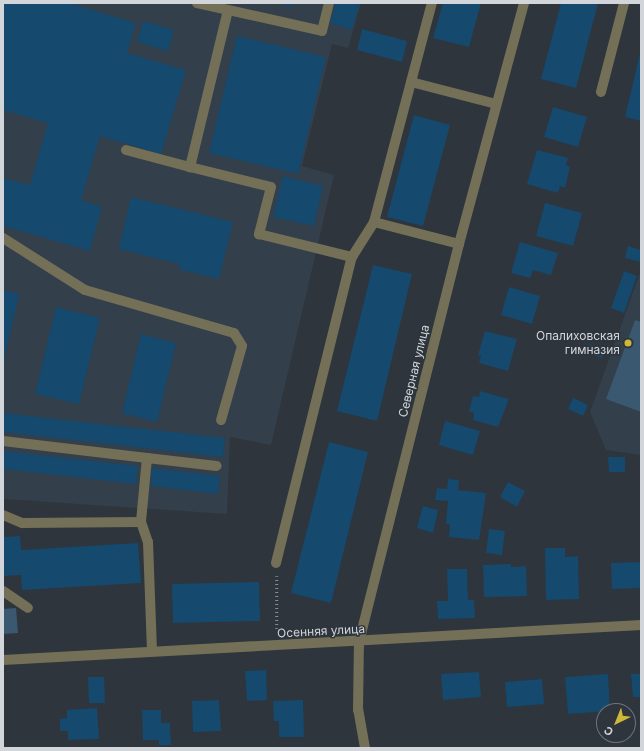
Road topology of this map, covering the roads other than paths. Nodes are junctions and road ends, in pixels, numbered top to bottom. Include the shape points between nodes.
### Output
1 (197, 3) edge
2 (329, 3) edge
3 (432, 3) edge
4 (524, 3) edge
5 (624, 3) edge
6 (228, 10) junction
7 (410, 82) junction
8 (602, 92) dead end
9 (496, 104) junction
10 (126, 150) dead end
11 (190, 167) junction
12 (374, 222) junction
13 (3, 238) edge
14 (460, 244) junction
15 (352, 257) junction
16 (221, 420) dead end
17 (3, 441) edge
18 (147, 458) junction
19 (217, 466) dead end
20 (3, 515) edge
21 (141, 522) junction
22 (276, 563) road end
23 (3, 591) edge
24 (28, 608) dead end
25 (641, 625) edge
26 (359, 642) junction
27 (152, 651) junction
28 (3, 660) edge
29 (365, 748) edge

1 - 6 street
2 - 6 street via 322,31
3 - 7 street
4 - 9 street, Северная улица
5 - 8 street
6 - 11 street
7 - 9 street
7 - 12 street
9 - 14 street, Северная улица
10 - 11 street
11 - 15 street via 270,187 259,234
12 - 14 street
12 - 15 street
13 - 16 street via 85,290 234,333 242,346
14 - 26 street, Северная улица
15 - 22 street
17 - 18 street
18 - 19 street
18 - 21 street
20 - 21 street via 22,523
21 - 27 street via 148,542
23 - 24 street
25 - 26 street, Осенняя улица
26 - 27 street, Осенняя улица
26 - 29 street, Северная улица via 358,710
27 - 28 street, Осенняя улица

